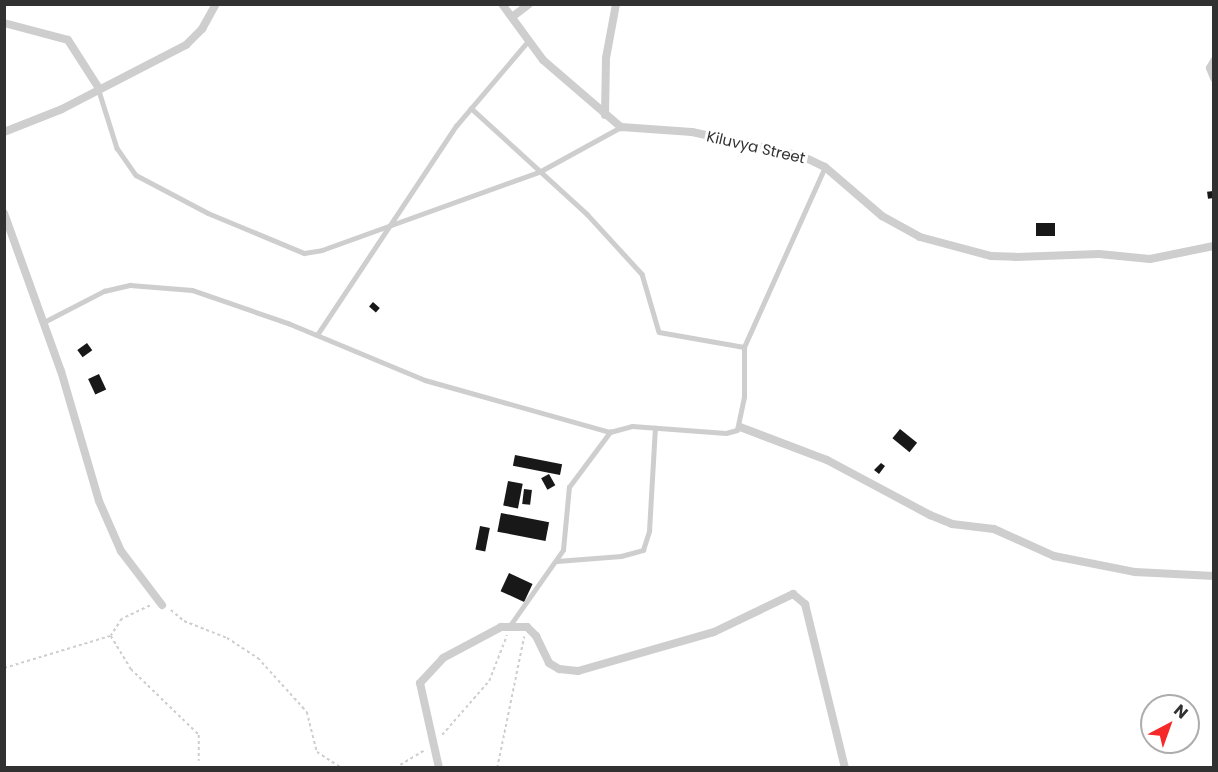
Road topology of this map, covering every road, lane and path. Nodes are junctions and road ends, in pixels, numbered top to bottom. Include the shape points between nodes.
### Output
1 (216, 4) edge
2 (502, 4) edge
3 (529, 4) edge
4 (616, 4) edge
5 (512, 18) junction
6 (4, 23) edge
7 (528, 41) junction
8 (1214, 61) edge
9 (1214, 78) edge
10 (98, 87) junction
11 (471, 108) junction
12 (605, 115) junction
13 (621, 127) junction
14 (4, 132) edge
15 (825, 166) junction
16 (539, 172) junction
17 (4, 213) edge
18 (394, 222) junction
19 (1214, 246) edge
20 (42, 323) junction
21 (318, 334) junction
22 (744, 347) junction
23 (740, 426) junction
24 (655, 428) junction
25 (610, 432) junction
26 (557, 561) junction
27 (1214, 576) edge
28 (162, 605) junction
29 (511, 624) junction
30 (527, 627) junction
31 (111, 636) junction
32 (4, 668) edge
33 (433, 746) junction
34 (199, 761) dead end
35 (342, 768) edge
36 (395, 768) edge
37 (439, 768) edge
38 (497, 768) edge
39 (845, 768) edge

1 - 10 street via 202,29 186,45
2 - 5 street
3 - 5 street
4 - 12 street via 606,58
5 - 7 street
6 - 10 street via 68,40
7 - 11 lane
7 - 12 street via 570,87
8 - 9 street via 1210,68
10 - 14 street via 62,109
10 - 18 lane via 126,163 154,186 208,213 304,253
11 - 16 lane
11 - 18 lane
12 - 13 street
13 - 15 street, Kiluvya Street via 692,132 802,156
13 - 16 lane
15 - 19 street, Kiluvya Street via 901,229 991,256 1098,254 1150,259
15 - 22 lane via 819,187 768,286
16 - 18 lane
16 - 22 lane via 586,214 642,274 659,332
17 - 20 street
18 - 21 lane
20 - 21 lane via 104,291 130,285 162,285 223,298
20 - 28 street via 61,371 99,501 122,550
21 - 25 lane via 425,380
22 - 23 lane
23 - 24 lane via 726,433
23 - 27 street via 827,460 952,524 994,530 1054,556 1135,572
24 - 25 lane via 621,426
24 - 26 lane via 649,531 643,550 621,556
25 - 26 lane via 569,487 567,539
26 - 29 lane
28 - 31 path via 150,606 122,619
28 - 35 path via 184,621 226,638 258,658 307,712 317,752
29 - 30 street
29 - 33 path via 489,681
29 - 33 street via 443,658 425,674 420,682 422,703
30 - 38 path
30 - 39 street via 549,663 559,669 578,671 714,632 798,595 805,604
31 - 32 path
31 - 34 path via 131,669 200,735
33 - 36 path
33 - 37 street

